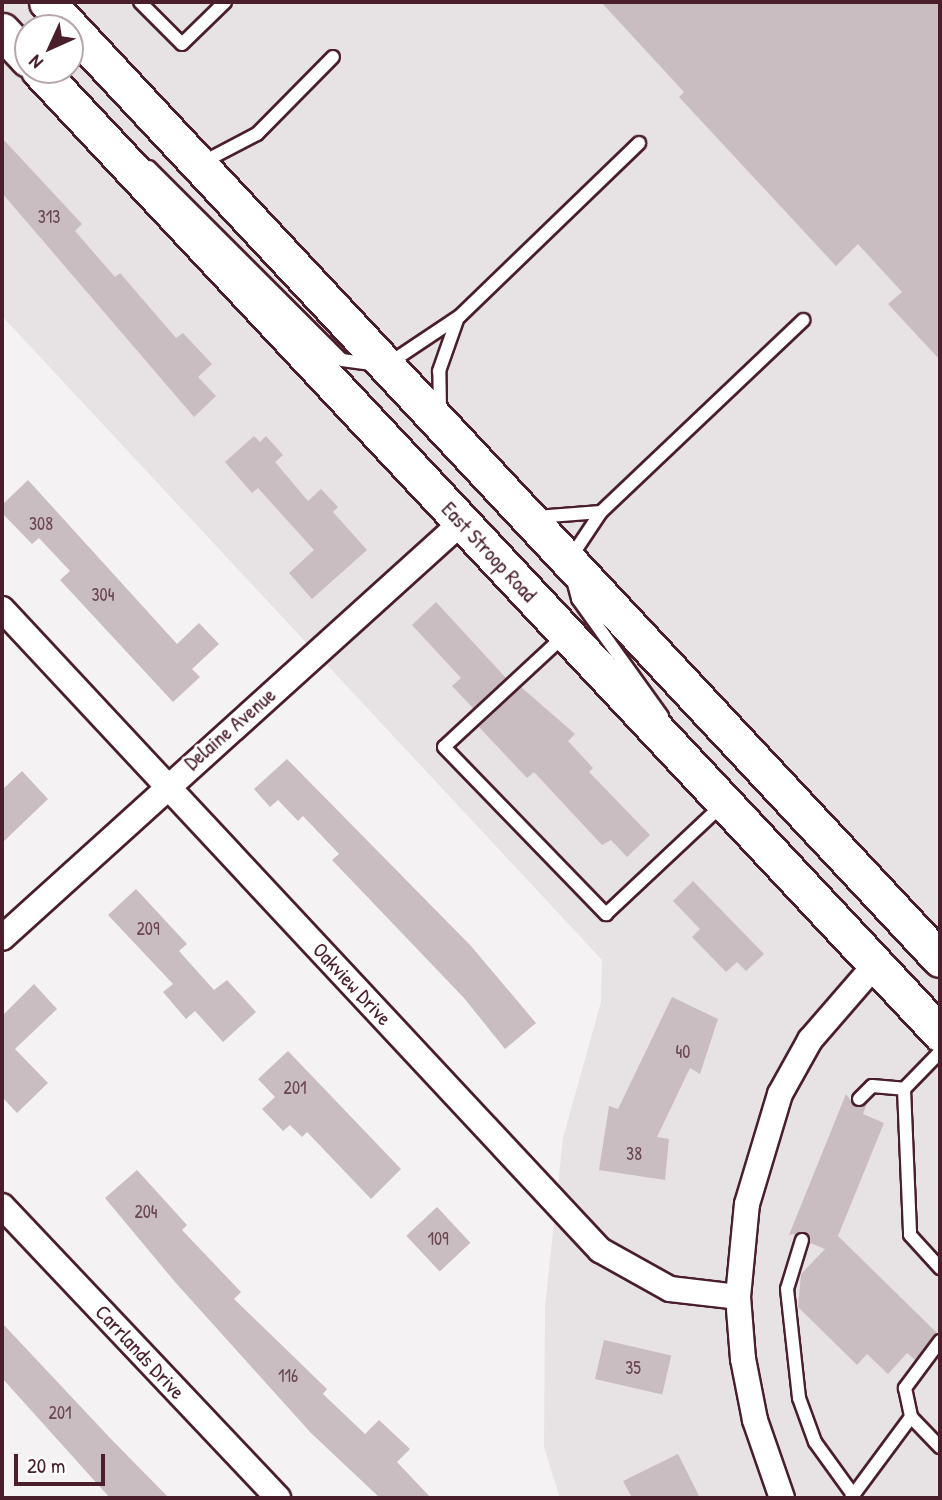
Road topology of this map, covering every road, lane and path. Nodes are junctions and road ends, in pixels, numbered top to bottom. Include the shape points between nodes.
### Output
1 (47, 2) edge
2 (140, 2) edge
3 (225, 2) edge
4 (333, 57) dead end
5 (52, 84) edge
6 (104, 139) junction
7 (639, 143) dead end
8 (185, 151) junction
9 (460, 316) junction
10 (803, 320) dead end
11 (385, 366) junction
12 (445, 431) junction
13 (601, 512) junction
14 (526, 516) junction
15 (461, 523) junction
16 (568, 562) junction
17 (2, 609) edge
18 (566, 634) junction
19 (700, 778) junction
20 (166, 785) junction
21 (724, 804) junction
22 (928, 934) edge
23 (2, 938) edge
24 (940, 959) edge
25 (875, 965) junction
26 (940, 1033) edge
27 (940, 1052) edge
28 (904, 1089) junction
29 (859, 1099) dead end
30 (2, 1206) edge
31 (802, 1240) dead end
32 (940, 1268) edge
33 (738, 1297) junction
34 (940, 1341) edge
35 (911, 1417) junction
36 (940, 1447) edge
37 (853, 1497) edge
38 (278, 1498) edge
39 (782, 1498) edge

1 - 8 main road
2 - 3 lane via 182,44
4 - 8 lane via 237,147 211,158
5 - 6 main road, East Stroop Road
6 - 11 lane via 163,176 342,360
6 - 15 main road, East Stroop Road
7 - 9 lane
8 - 11 main road
9 - 11 lane
9 - 12 lane via 444,345 439,371
10 - 13 lane
11 - 12 main road
12 - 14 main road
13 - 14 lane via 575,518
13 - 16 lane
14 - 16 main road
15 - 18 main road, East Stroop Road
15 - 20 street, Delaine Avenue
16 - 19 lane via 578,599 645,686
16 - 22 main road
17 - 20 street, Oakview Drive
18 - 19 main road, East Stroop Road
18 - 21 lane via 444,747 606,914
19 - 21 main road, East Stroop Road
20 - 23 street, Delaine Avenue
20 - 33 street, Oakview Drive via 600,1250 670,1289
21 - 25 main road, East Stroop Road
22 - 24 main road
25 - 26 main road, East Stroop Road
25 - 33 street via 810,1040 780,1094 747,1205
27 - 28 lane
28 - 29 lane via 872,1086
28 - 32 lane via 910,1235
30 - 38 street, Carrlands Drive
31 - 37 lane via 788,1289 799,1398 814,1442
33 - 39 street via 755,1420
34 - 35 lane via 905,1388
35 - 36 lane
35 - 37 lane

